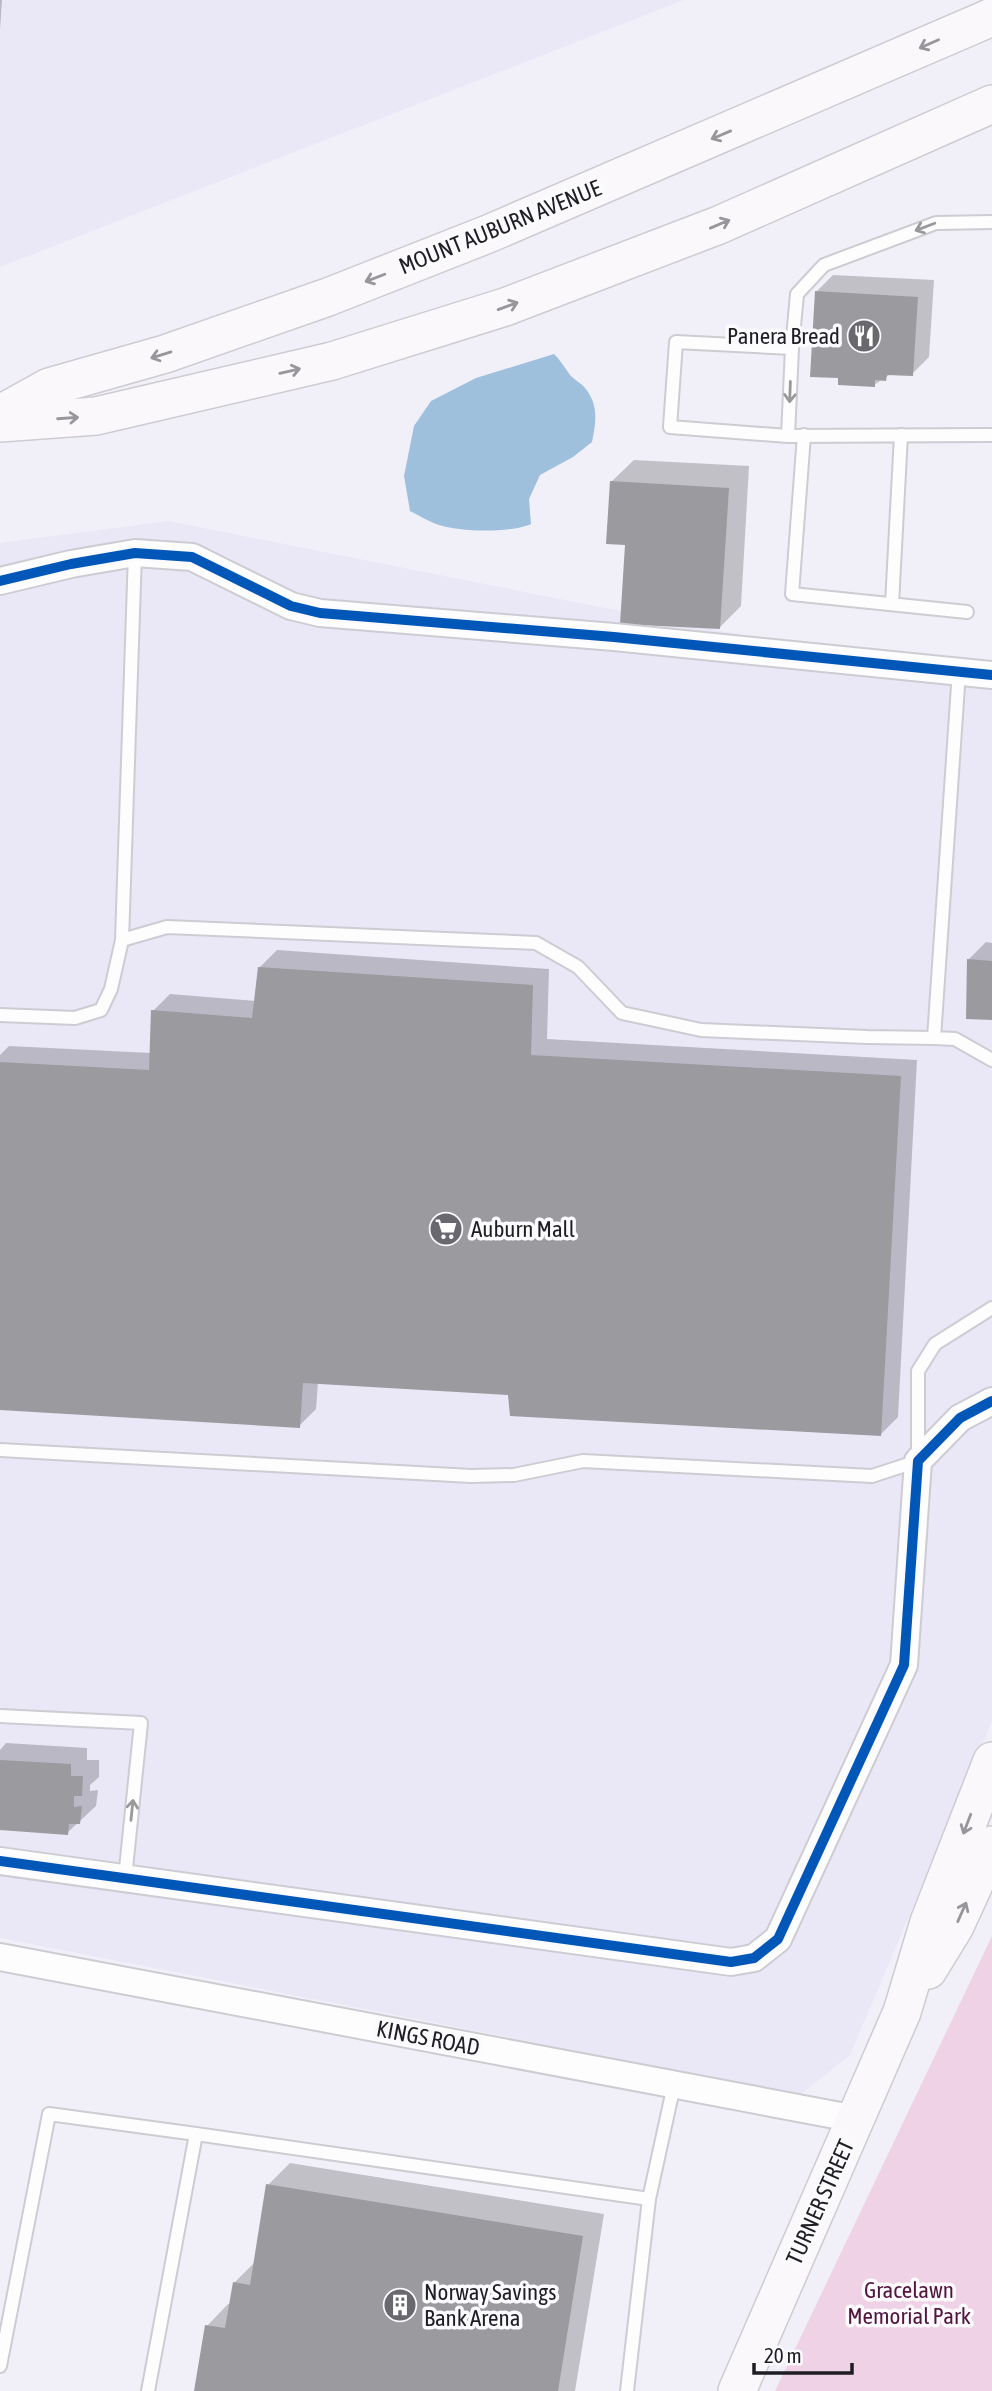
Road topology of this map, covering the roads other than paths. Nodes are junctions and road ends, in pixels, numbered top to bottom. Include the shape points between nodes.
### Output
1 (992, 17) edge
2 (992, 104) edge
3 (992, 222) edge
4 (792, 348) junction
5 (0, 414) edge
6 (0, 423) edge
7 (804, 435) junction
8 (901, 435) junction
9 (990, 435) dead end
10 (788, 436) junction
11 (135, 552) junction
12 (0, 581) edge
13 (892, 604) junction
14 (967, 612) dead end
15 (959, 671) junction
16 (992, 674) edge
17 (122, 940) junction
18 (0, 1015) edge
19 (934, 1038) junction
20 (992, 1060) edge
21 (992, 1308) edge
22 (992, 1401) edge
23 (0, 1450) edge
24 (918, 1461) junction
25 (0, 1716) edge
26 (992, 1761) edge
27 (992, 1845) edge
28 (0, 1861) edge
29 (125, 1878) junction
30 (0, 1957) edge
31 (902, 2012) junction
32 (674, 2085) junction
33 (856, 2119) junction
34 (196, 2134) junction
35 (649, 2199) junction
36 (0, 2366) edge
37 (148, 2391) edge
38 (627, 2391) edge
39 (737, 2391) edge

1 -> 5 main road, MOUNT AUBURN AVENUE via 488,234 166,354 49,387
6 -> 2 main road via 96,416 332,361 505,307 719,225
3 -> 4 lane via 936,223 824,265 797,294
4 -> 10 lane
4 - 10 lane via 676,342 670,427
7 - 8 lane
7 - 10 lane
7 - 13 lane via 792,594
8 - 9 lane
8 - 13 lane
11 - 12 street
11 - 15 street via 192,557 292,606 320,613
11 - 17 lane
13 - 14 lane
15 - 16 street
15 - 19 lane
17 - 18 lane via 111,989 101,1010 75,1018
17 - 19 lane via 167,927 536,943 578,967 622,1013 701,1030
19 - 20 lane via 956,1039
21 - 24 lane via 935,1344 918,1371
22 - 24 street via 960,1418
23 - 24 lane via 471,1476 514,1475 583,1461 872,1476
24 - 29 street via 904,1665 778,1938 754,1958 731,1962
29 -> 25 lane via 141,1723
26 -> 31 main road, TURNER STREET via 929,1922
31 -> 27 main road, TURNER STREET via 955,1926
28 - 29 street
30 - 32 street, KINGS ROAD
31 - 33 main road, TURNER STREET
32 - 33 street, KINGS ROAD
32 - 35 lane
33 - 39 main road, TURNER STREET
34 - 35 lane
34 - 36 lane via 49,2114
34 - 37 lane
35 - 38 lane

